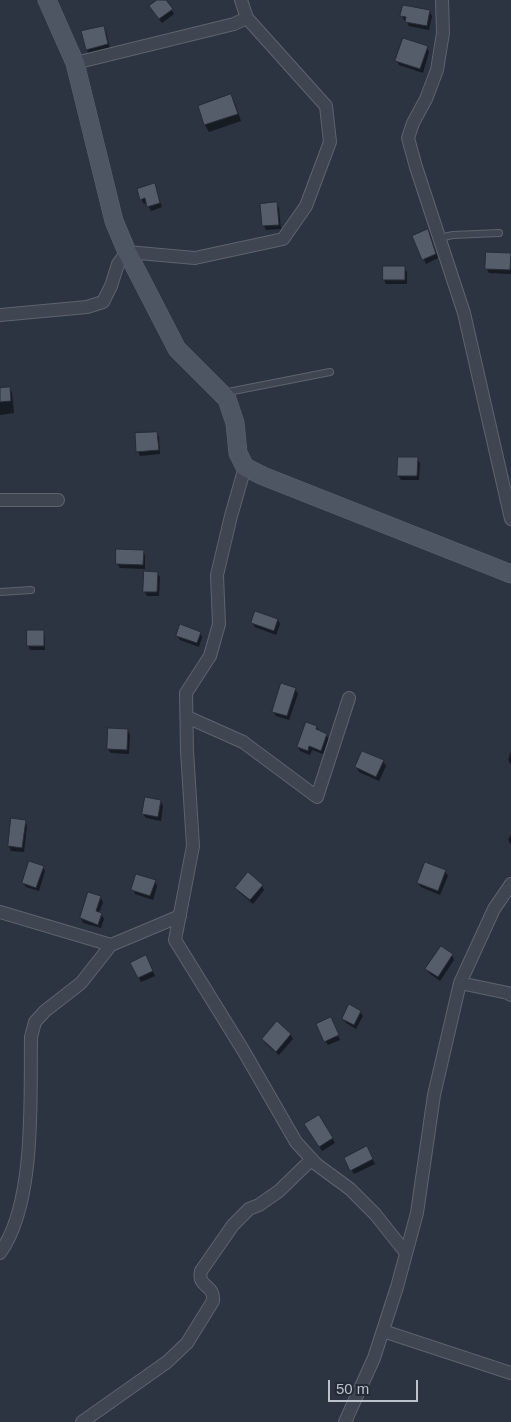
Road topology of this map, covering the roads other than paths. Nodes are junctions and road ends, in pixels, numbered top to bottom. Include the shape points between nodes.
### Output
1 (47, 0) edge
2 (240, 0) edge
3 (442, 0) edge
4 (247, 18) junction
5 (75, 63) junction
6 (499, 233) dead end
7 (439, 238) junction
8 (128, 252) junction
9 (0, 315) edge
10 (330, 372) dead end
11 (221, 393) junction
12 (245, 467) junction
13 (0, 500) edge
14 (58, 500) dead end
15 (511, 519) edge
16 (511, 574) edge
17 (31, 590) dead end
18 (0, 592) edge
19 (349, 698) dead end
20 (187, 717) junction
21 (511, 884) edge
22 (0, 912) edge
23 (180, 916) junction
24 (111, 946) junction
25 (460, 983) junction
26 (511, 995) edge
27 (312, 1159) junction
28 (0, 1253) edge
29 (406, 1253) junction
30 (383, 1331) junction
31 (511, 1373) edge
32 (82, 1422) edge
33 (345, 1422) edge

1 - 5 street
2 - 4 street
3 - 7 street via 443,33 437,70 408,138
4 - 5 street via 234,24
4 - 8 street via 326,106 330,142 306,206 283,239 194,258
5 - 8 street via 114,221
6 - 7 lane
7 - 15 street via 464,313
8 - 9 street via 118,264 104,302 87,307
8 - 11 street via 177,349
10 - 11 lane
11 - 12 street via 227,399 235,423 238,453
12 - 16 street
12 - 20 street via 217,575 218,624 210,656 186,693
13 - 14 street
17 - 18 lane
19 - 20 street via 317,797 243,742
20 - 23 street via 192,846
21 - 25 street via 494,909
22 - 24 street
23 - 24 street
23 - 27 street via 175,940 296,1142
24 - 28 street via 81,983 35,1022 31,1037 29,1143 22,1196 16,1220
25 - 26 street
25 - 29 street via 434,1095 417,1212
27 - 29 street via 376,1214
27 - 32 street via 279,1191 249,1210 233,1225 201,1271 201,1282 212,1290 213,1301 187,1343 167,1362
29 - 30 street
30 - 31 street
30 - 33 street

